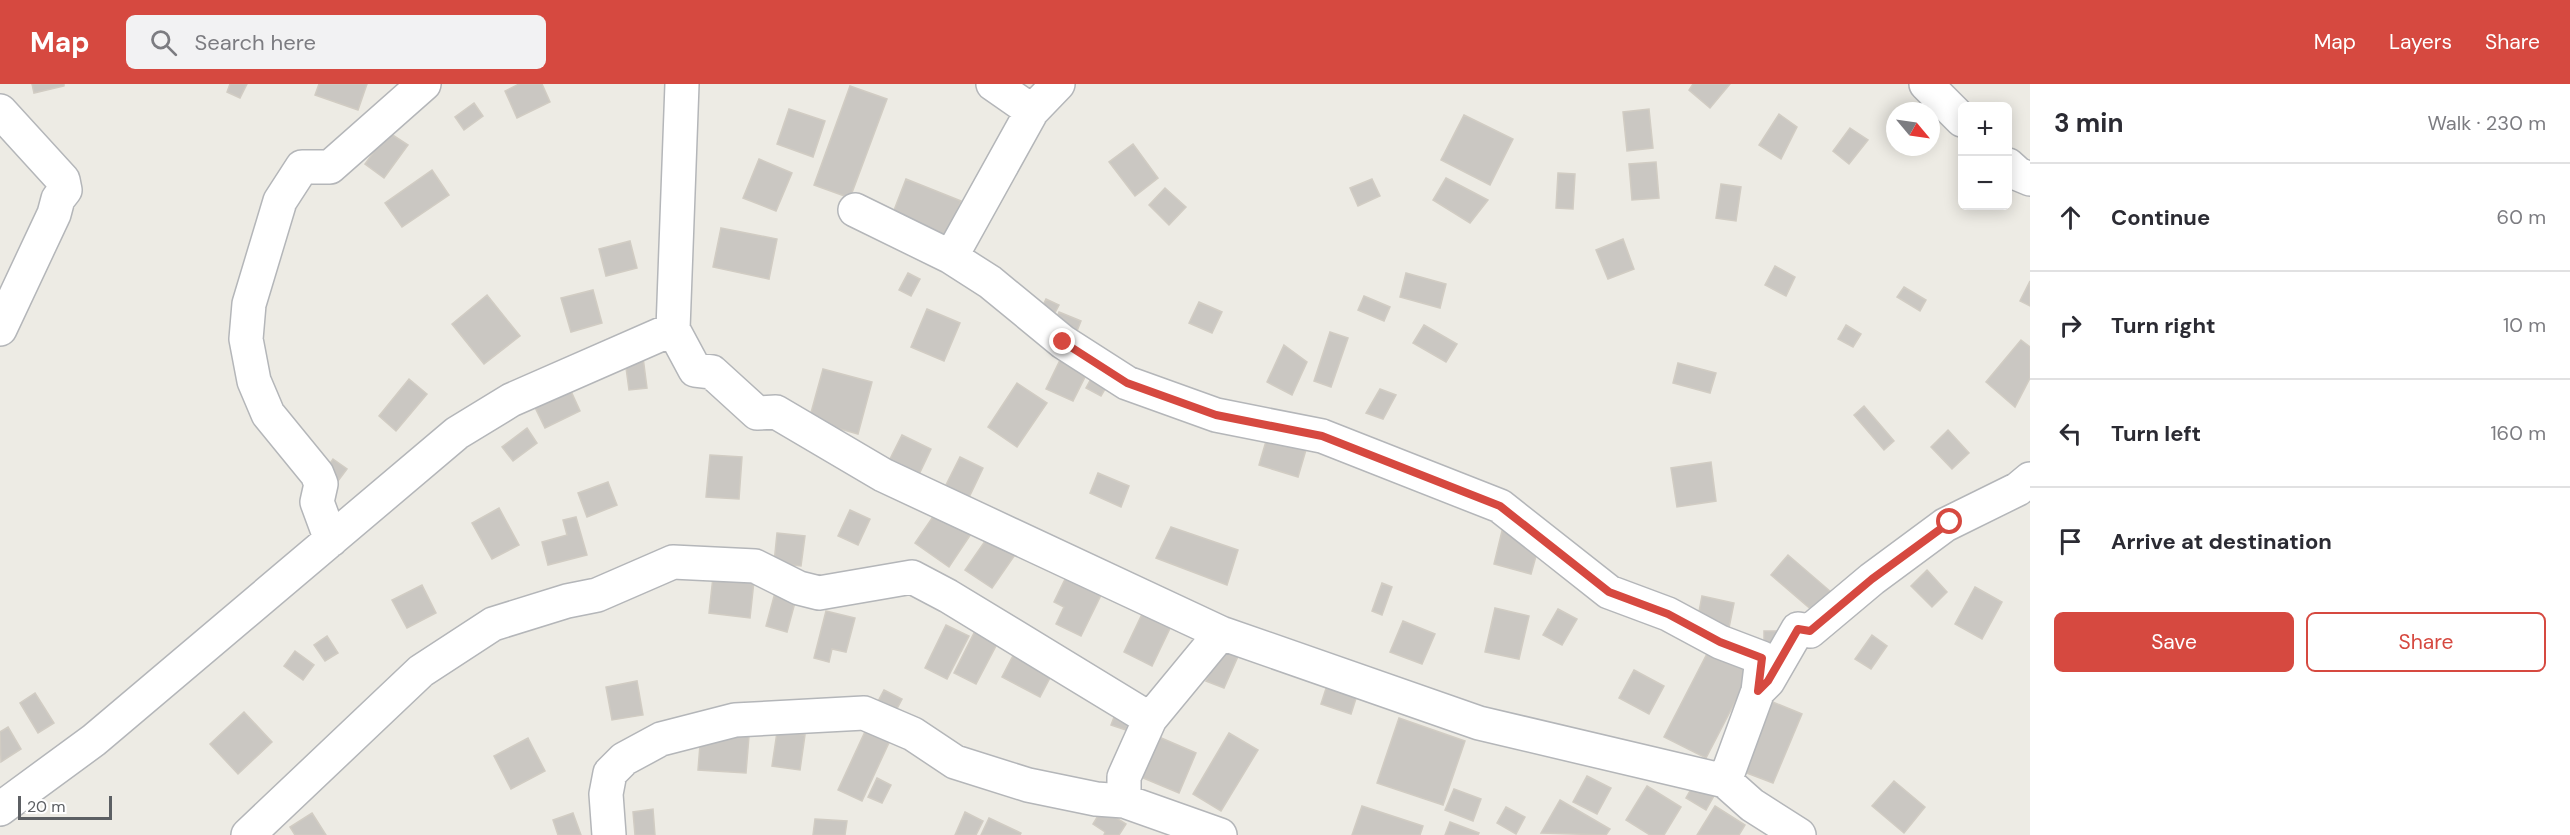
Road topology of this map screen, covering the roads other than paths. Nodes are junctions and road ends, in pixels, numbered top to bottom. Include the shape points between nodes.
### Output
1 (424, 84) edge
2 (682, 84) edge
3 (993, 84) edge
4 (1058, 84) edge
5 (1926, 84) edge
6 (0, 111) edge
7 (1032, 111) junction
8 (1958, 116) edge
9 (2012, 169) edge
10 (2030, 179) edge
11 (855, 210) dead end
12 (951, 257) junction
13 (0, 329) edge
14 (673, 329) junction
15 (2030, 479) edge
16 (331, 540) junction
17 (1221, 633) junction
18 (1758, 691) junction
19 (1150, 719) junction
20 (1725, 781) junction
21 (1124, 801) junction
22 (0, 809) edge
23 (248, 835) edge
24 (609, 835) edge
25 (1220, 835) edge
26 (1799, 835) edge

1 - 16 street via 330,168 302,167 280,201 249,304 246,339 254,381 268,414 317,474 321,484 317,502
2 - 14 street
3 - 7 street
4 - 7 street
5 - 8 street
6 - 13 street via 63,180 65,190
7 - 12 street
9 - 10 street
11 - 12 street
12 - 18 street via 990,282 1063,342 1127,383 1216,415 1322,436 1500,506 1609,592 1668,614 1720,642 1762,658
14 - 16 street via 511,400 457,433
14 - 17 street via 694,370 712,372 757,413 776,412 883,475
15 - 18 street via 2018,489 1945,525 1810,631 1798,629
16 - 22 street via 94,740
17 - 19 street
17 - 20 street via 1479,723
18 - 20 street
19 - 21 street via 1124,777
19 - 23 street via 912,577 819,593 799,588 755,566 673,562 597,595 493,624 421,671
20 - 26 street via 1752,805
21 - 24 street via 1028,785 956,762 913,734 864,713 744,719 661,739 624,759 610,773 606,794
21 - 25 street

